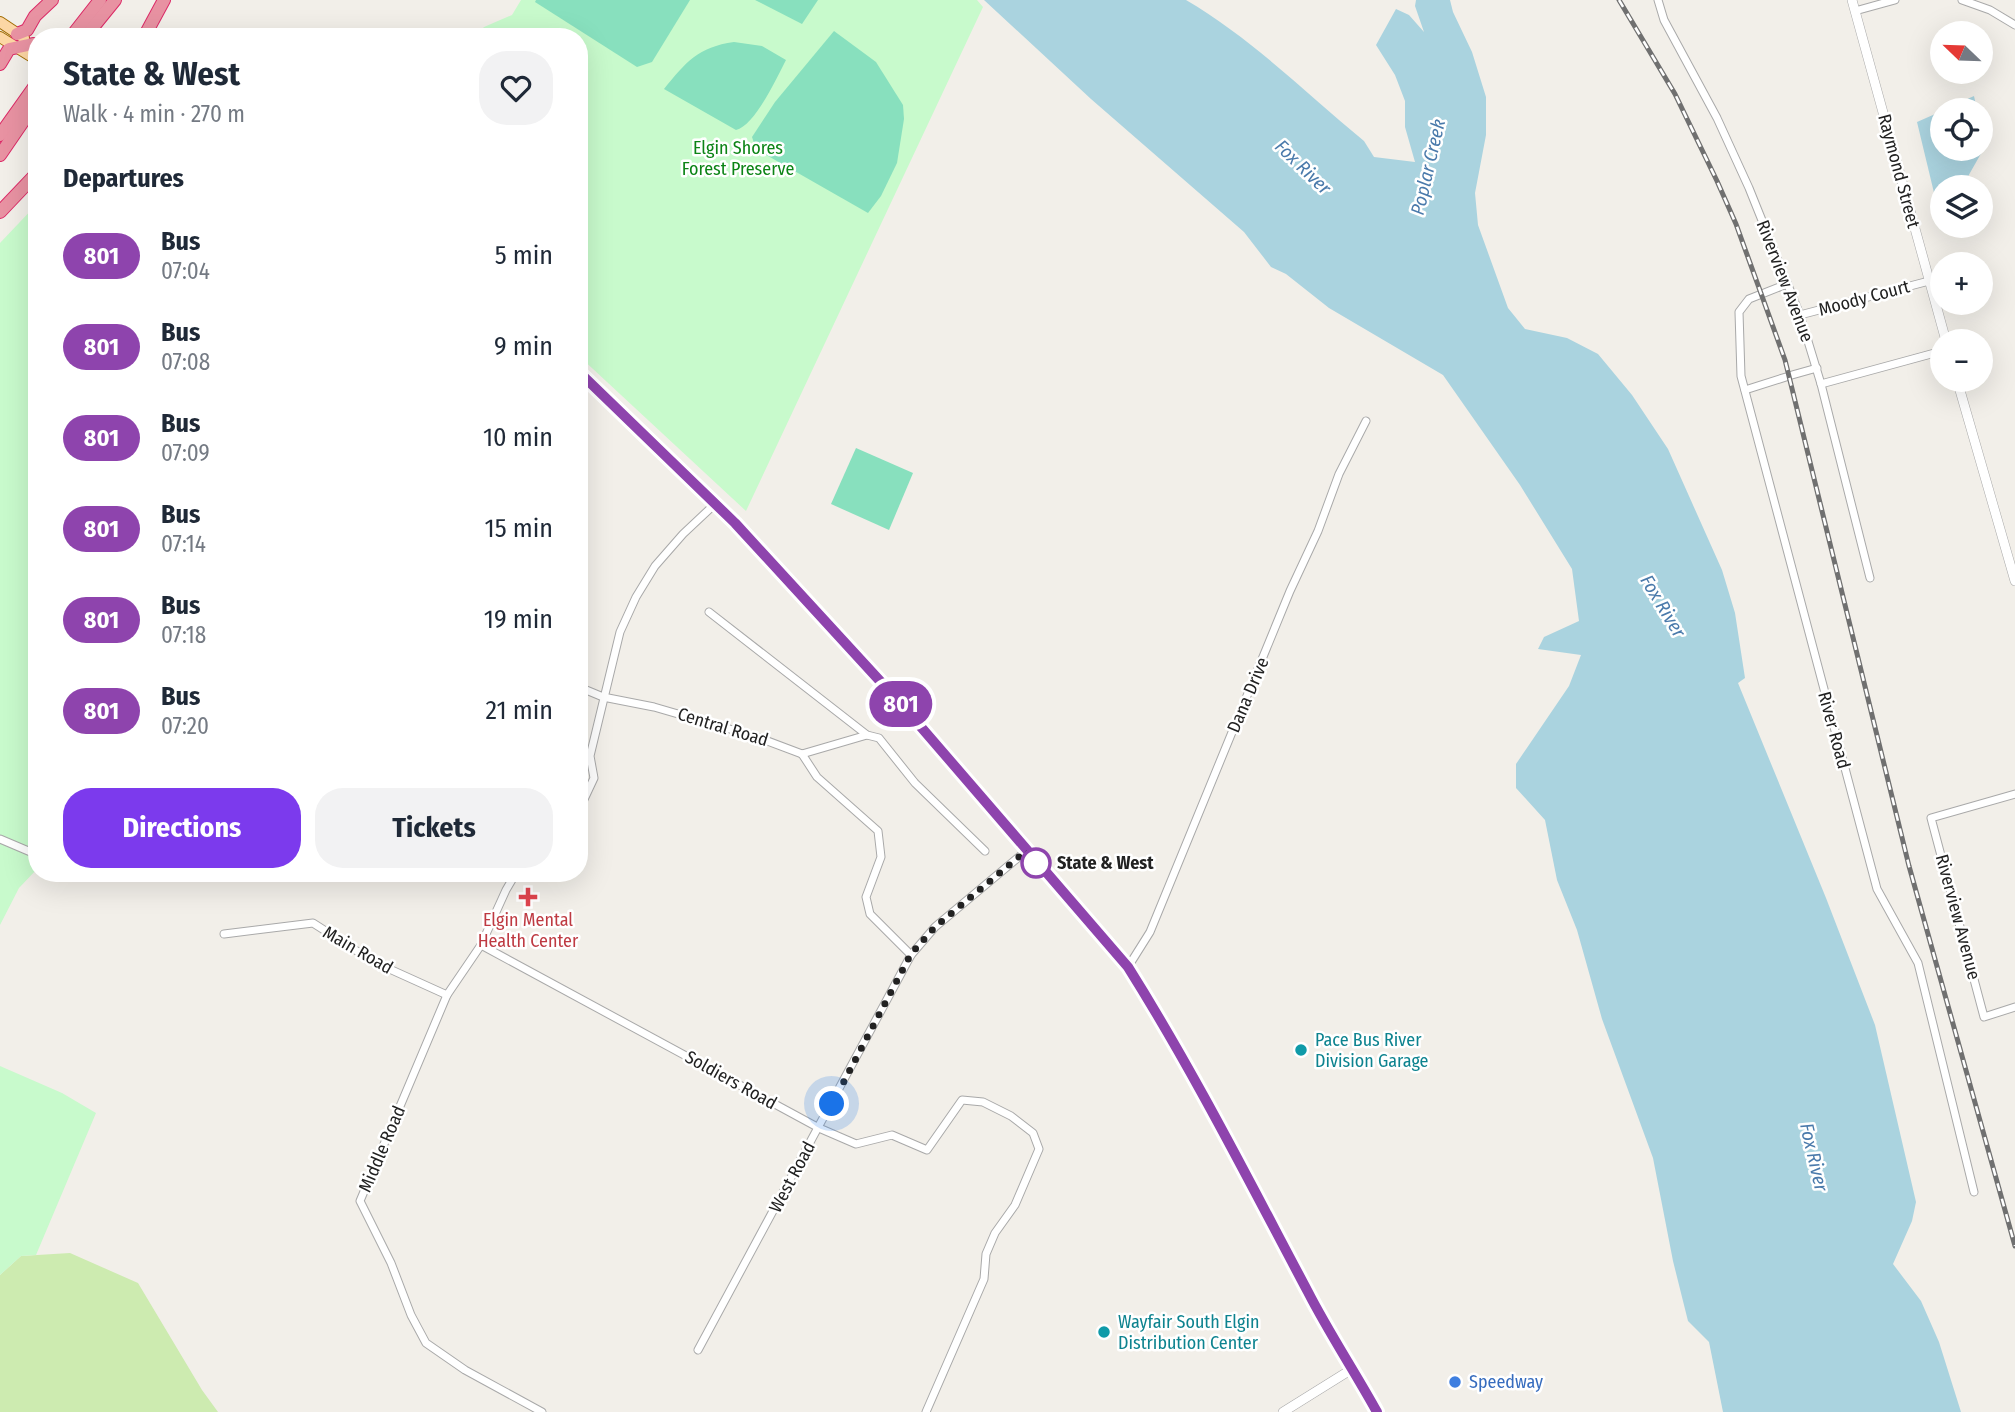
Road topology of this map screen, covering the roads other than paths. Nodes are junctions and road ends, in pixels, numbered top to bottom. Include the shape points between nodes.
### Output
1 (52, 0) edge
2 (100, 0) edge
3 (115, 0) edge
4 (164, 0) edge
5 (1658, 0) edge
6 (1852, 0) edge
7 (1895, 0) edge
8 (1962, 0) edge
9 (1855, 11) junction
10 (0, 22) edge
11 (2015, 25) edge
12 (78, 28) edge
13 (92, 28) edge
14 (149, 28) edge
15 (17, 34) junction
16 (0, 37) edge
17 (28, 41) edge
18 (28, 46) edge
19 (15, 47) junction
20 (28, 55) edge
21 (0, 64) edge
22 (28, 96) edge
23 (28, 114) edge
24 (0, 135) edge
25 (0, 155) edge
26 (28, 182) edge
27 (0, 212) edge
28 (1929, 281) junction
29 (1787, 284) junction
30 (1800, 315) junction
31 (1943, 329) edge
32 (1930, 354) edge
33 (1817, 368) junction
34 (588, 381) edge
35 (1821, 384) junction
36 (1745, 390) junction
37 (1961, 392) edge
38 (1366, 421) dead end
39 (716, 503) junction
40 (2012, 562) edge
41 (1870, 578) dead end
42 (2015, 581) edge
43 (709, 612) dead end
44 (588, 691) edge
45 (603, 697) junction
46 (867, 735) junction
47 (802, 754) junction
48 (588, 791) edge
49 (2015, 794) edge
50 (0, 839) edge
51 (28, 851) edge
52 (985, 851) dead end
53 (1026, 851) junction
54 (511, 882) edge
55 (224, 934) dead end
56 (481, 945) junction
57 (911, 954) junction
58 (1128, 967) junction
59 (447, 995) junction
60 (2015, 1007) edge
61 (819, 1128) junction
62 (1974, 1192) dead end
63 (698, 1350) dead end
64 (1352, 1369) junction
65 (542, 1412) edge
66 (926, 1412) edge
67 (1283, 1412) edge
68 (1377, 1412) edge

1 - 15 highway via 20,24
2 - 12 highway
3 - 13 highway
4 - 14 highway
5 - 29 street, Riverview Avenue via 1738,164
6 - 9 street, Raymond Street
7 - 9 street
8 - 11 street
9 - 28 street, Raymond Street
10 - 15 main road
15 - 17 main road
16 - 19 main road
18 - 19 highway
19 - 20 main road
19 - 21 highway
22 - 24 highway
23 - 25 highway
26 - 27 highway
28 - 30 street, Moody Court
28 - 31 street, Raymond Street
29 - 30 street, Riverview Avenue
29 - 36 street, River Road via 1749,299 1739,312
30 - 33 street, Riverview Avenue
32 - 35 street
33 - 35 street, Riverview Avenue
33 - 36 street
34 - 39 main road
35 - 41 street, Riverview Avenue
36 - 62 street, River Road via 1877,889 1918,963
37 - 40 street
38 - 58 street, Dana Drive via 1339,474 1150,933
39 - 45 street via 655,566 636,597 620,632
39 - 53 main road via 902,705
40 - 42 street
43 - 46 street
44 - 45 street, Central Road
45 - 47 street, Central Road via 654,707
45 - 48 street via 590,756 594,778
46 - 47 street
46 - 52 street via 879,738 915,783
47 - 57 street via 817,777 878,831 881,857 866,897 870,914
49 - 60 street, Riverview Avenue via 1931,818 1984,1017
50 - 51 street
53 - 57 street, West Road via 935,927
53 - 58 main road
54 - 56 street, Middle Road
55 - 59 street, Main Road via 313,923 374,962
56 - 59 street, Middle Road
56 - 61 street, Soldiers Road
57 - 61 street, West Road
58 - 64 main road
59 - 65 street, Middle Road via 360,1200 426,1343
61 - 63 street, West Road
61 - 66 street, Soldiers Road via 856,1144 892,1135 927,1150 962,1100 983,1102 1033,1133 1039,1149 1015,1205 995,1233 986,1254 984,1279
64 - 67 street
64 - 68 main road

